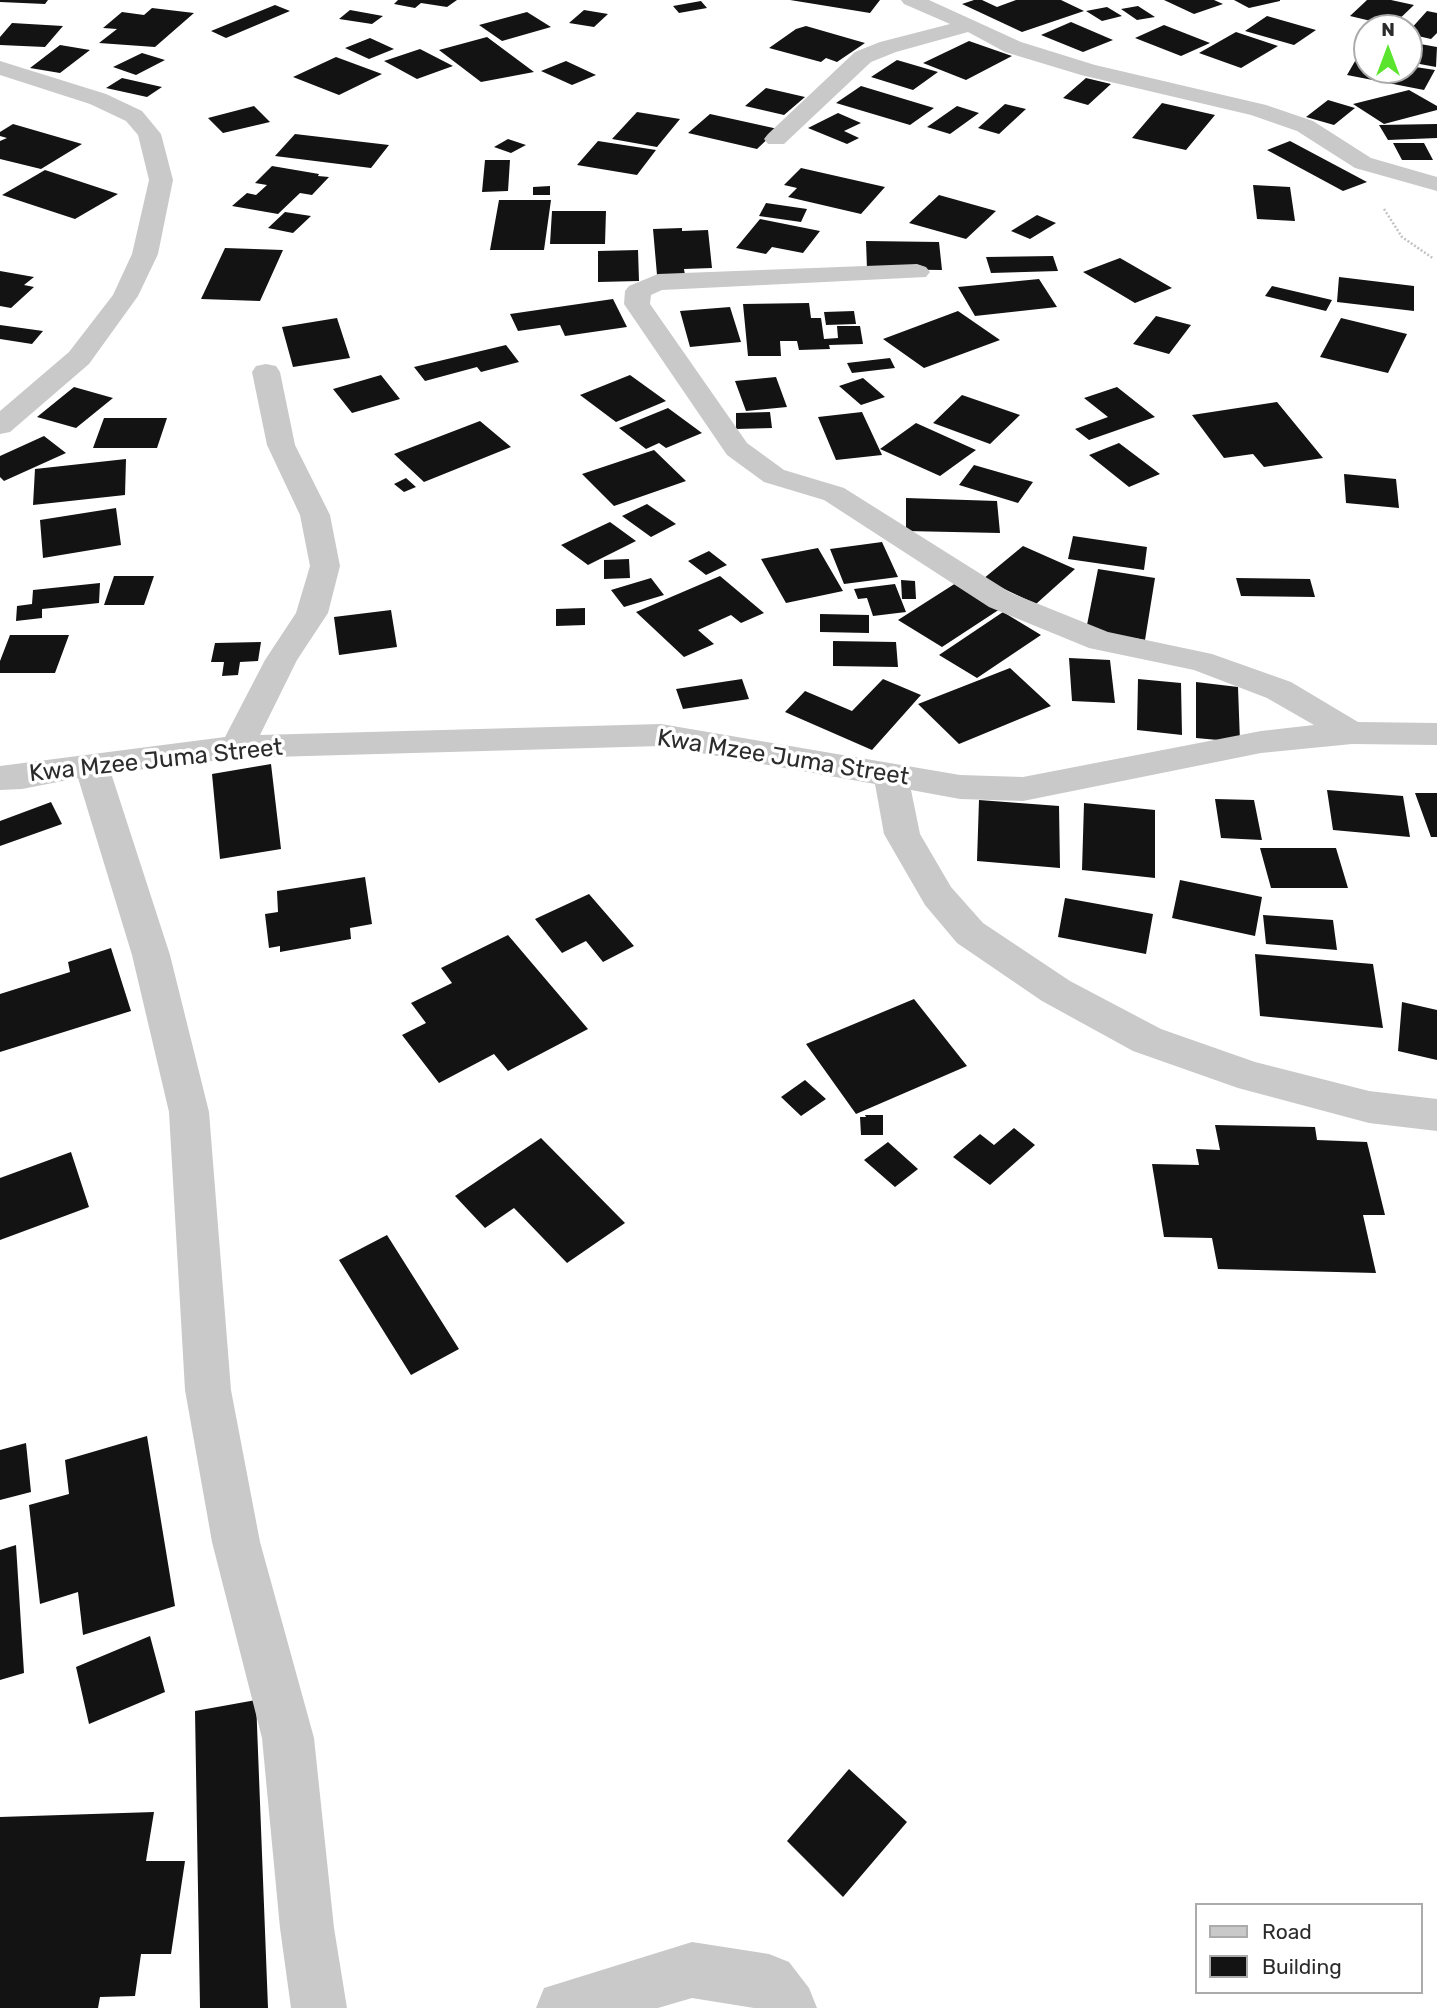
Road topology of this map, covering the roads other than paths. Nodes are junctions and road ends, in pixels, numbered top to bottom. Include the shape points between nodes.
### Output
1 (911, 0) edge
2 (970, 25) junction
3 (0, 68) edge
4 (776, 139) dead end
5 (1437, 184) edge
6 (916, 272) dead end
7 (266, 372) dead end
8 (0, 426) edge
9 (1352, 733) junction
10 (1437, 734) edge
11 (237, 747) junction
12 (91, 764) junction
13 (890, 774) junction
14 (0, 778) edge
15 (1437, 1115) edge
16 (319, 2008) edge
17 (564, 2008) edge
18 (789, 2008) edge

1 - 2 street
2 - 4 street via 863,57
2 - 5 street via 1013,47 1058,61 1258,110 1305,126 1363,163
3 - 8 street via 98,99 134,116 149,134 161,180 145,254 125,296 79,358
6 - 9 street via 658,282 638,291 637,304 737,449 774,476 834,494 1000,600 1100,641 1201,661 1279,690
7 - 11 street via 281,446 315,515 325,566 312,613 281,660
9 - 10 street, Kwa Mzee Juma Street
9 - 13 street, Kwa Mzee Juma Street via 1261,742 1023,789 960,787
11 - 12 street, Kwa Mzee Juma Street
11 - 13 street, Kwa Mzee Juma Street via 661,735
12 - 14 street, Kwa Mzee Juma Street
12 - 16 street via 151,955 189,1112 208,1390 236,1542 288,1738
13 - 15 street via 902,834 938,895 970,933 1056,991 1147,1040 1252,1077 1368,1107
17 - 18 street via 692,1970 769,1982

